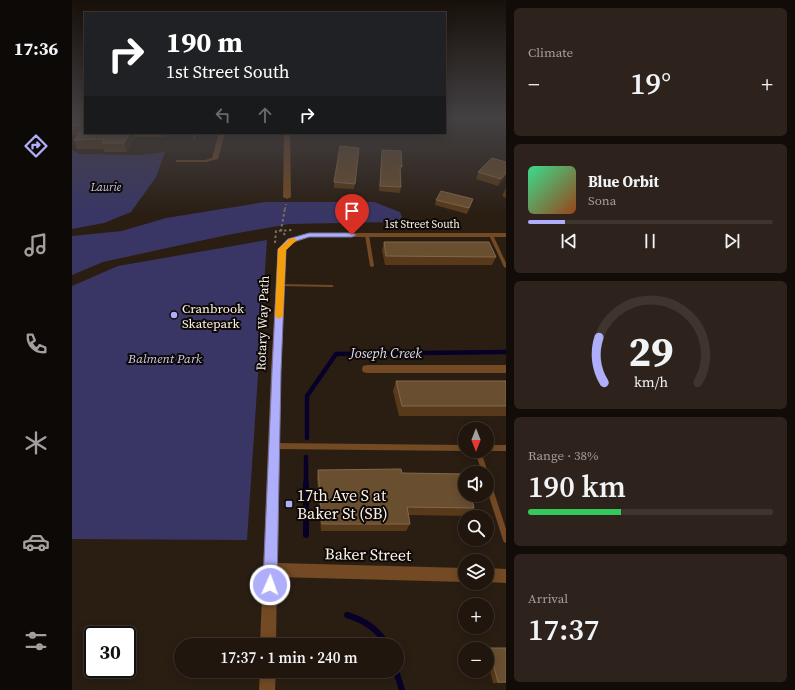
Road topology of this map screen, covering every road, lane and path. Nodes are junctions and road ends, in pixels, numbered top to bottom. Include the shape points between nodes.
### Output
1 (217, 151) edge
2 (287, 151) edge
3 (177, 161) dead end
4 (207, 161) joint
5 (286, 201) joint
6 (281, 230) junction
7 (296, 230) dead end
8 (367, 235) junction
9 (491, 235) junction
10 (506, 235) edge
11 (290, 241) junction
12 (274, 246) dead end
13 (372, 266) dead end
14 (506, 266) edge
15 (280, 285) junction
16 (332, 286) dead end
17 (367, 369) dead end
18 (506, 369) edge
19 (274, 446) junction
20 (458, 448) edge
21 (494, 448) edge
22 (506, 448) edge
23 (494, 502) edge
24 (506, 540) edge
25 (270, 570) junction
26 (458, 575) edge
27 (494, 576) edge
28 (506, 576) edge
29 (268, 638) edge
30 (268, 678) edge
31 (267, 690) edge

1 - 4 street via 215,159
2 - 5 street
3 - 4 lane
5 - 6 path
6 - 7 path
6 - 11 path
6 - 12 path via 276,231
8 - 9 street, 1st Street South
8 - 11 street, 1st Street South via 309,235
8 - 13 lane
9 - 10 street, 1st Street South
9 - 14 lane
11 - 15 street via 282,249
15 - 16 lane
15 - 19 street
17 - 18 street
19 - 20 lane
19 - 25 street
21 - 22 lane
23 - 24 lane
25 - 26 street, Baker Street
25 - 29 street
27 - 28 street
30 - 31 street

